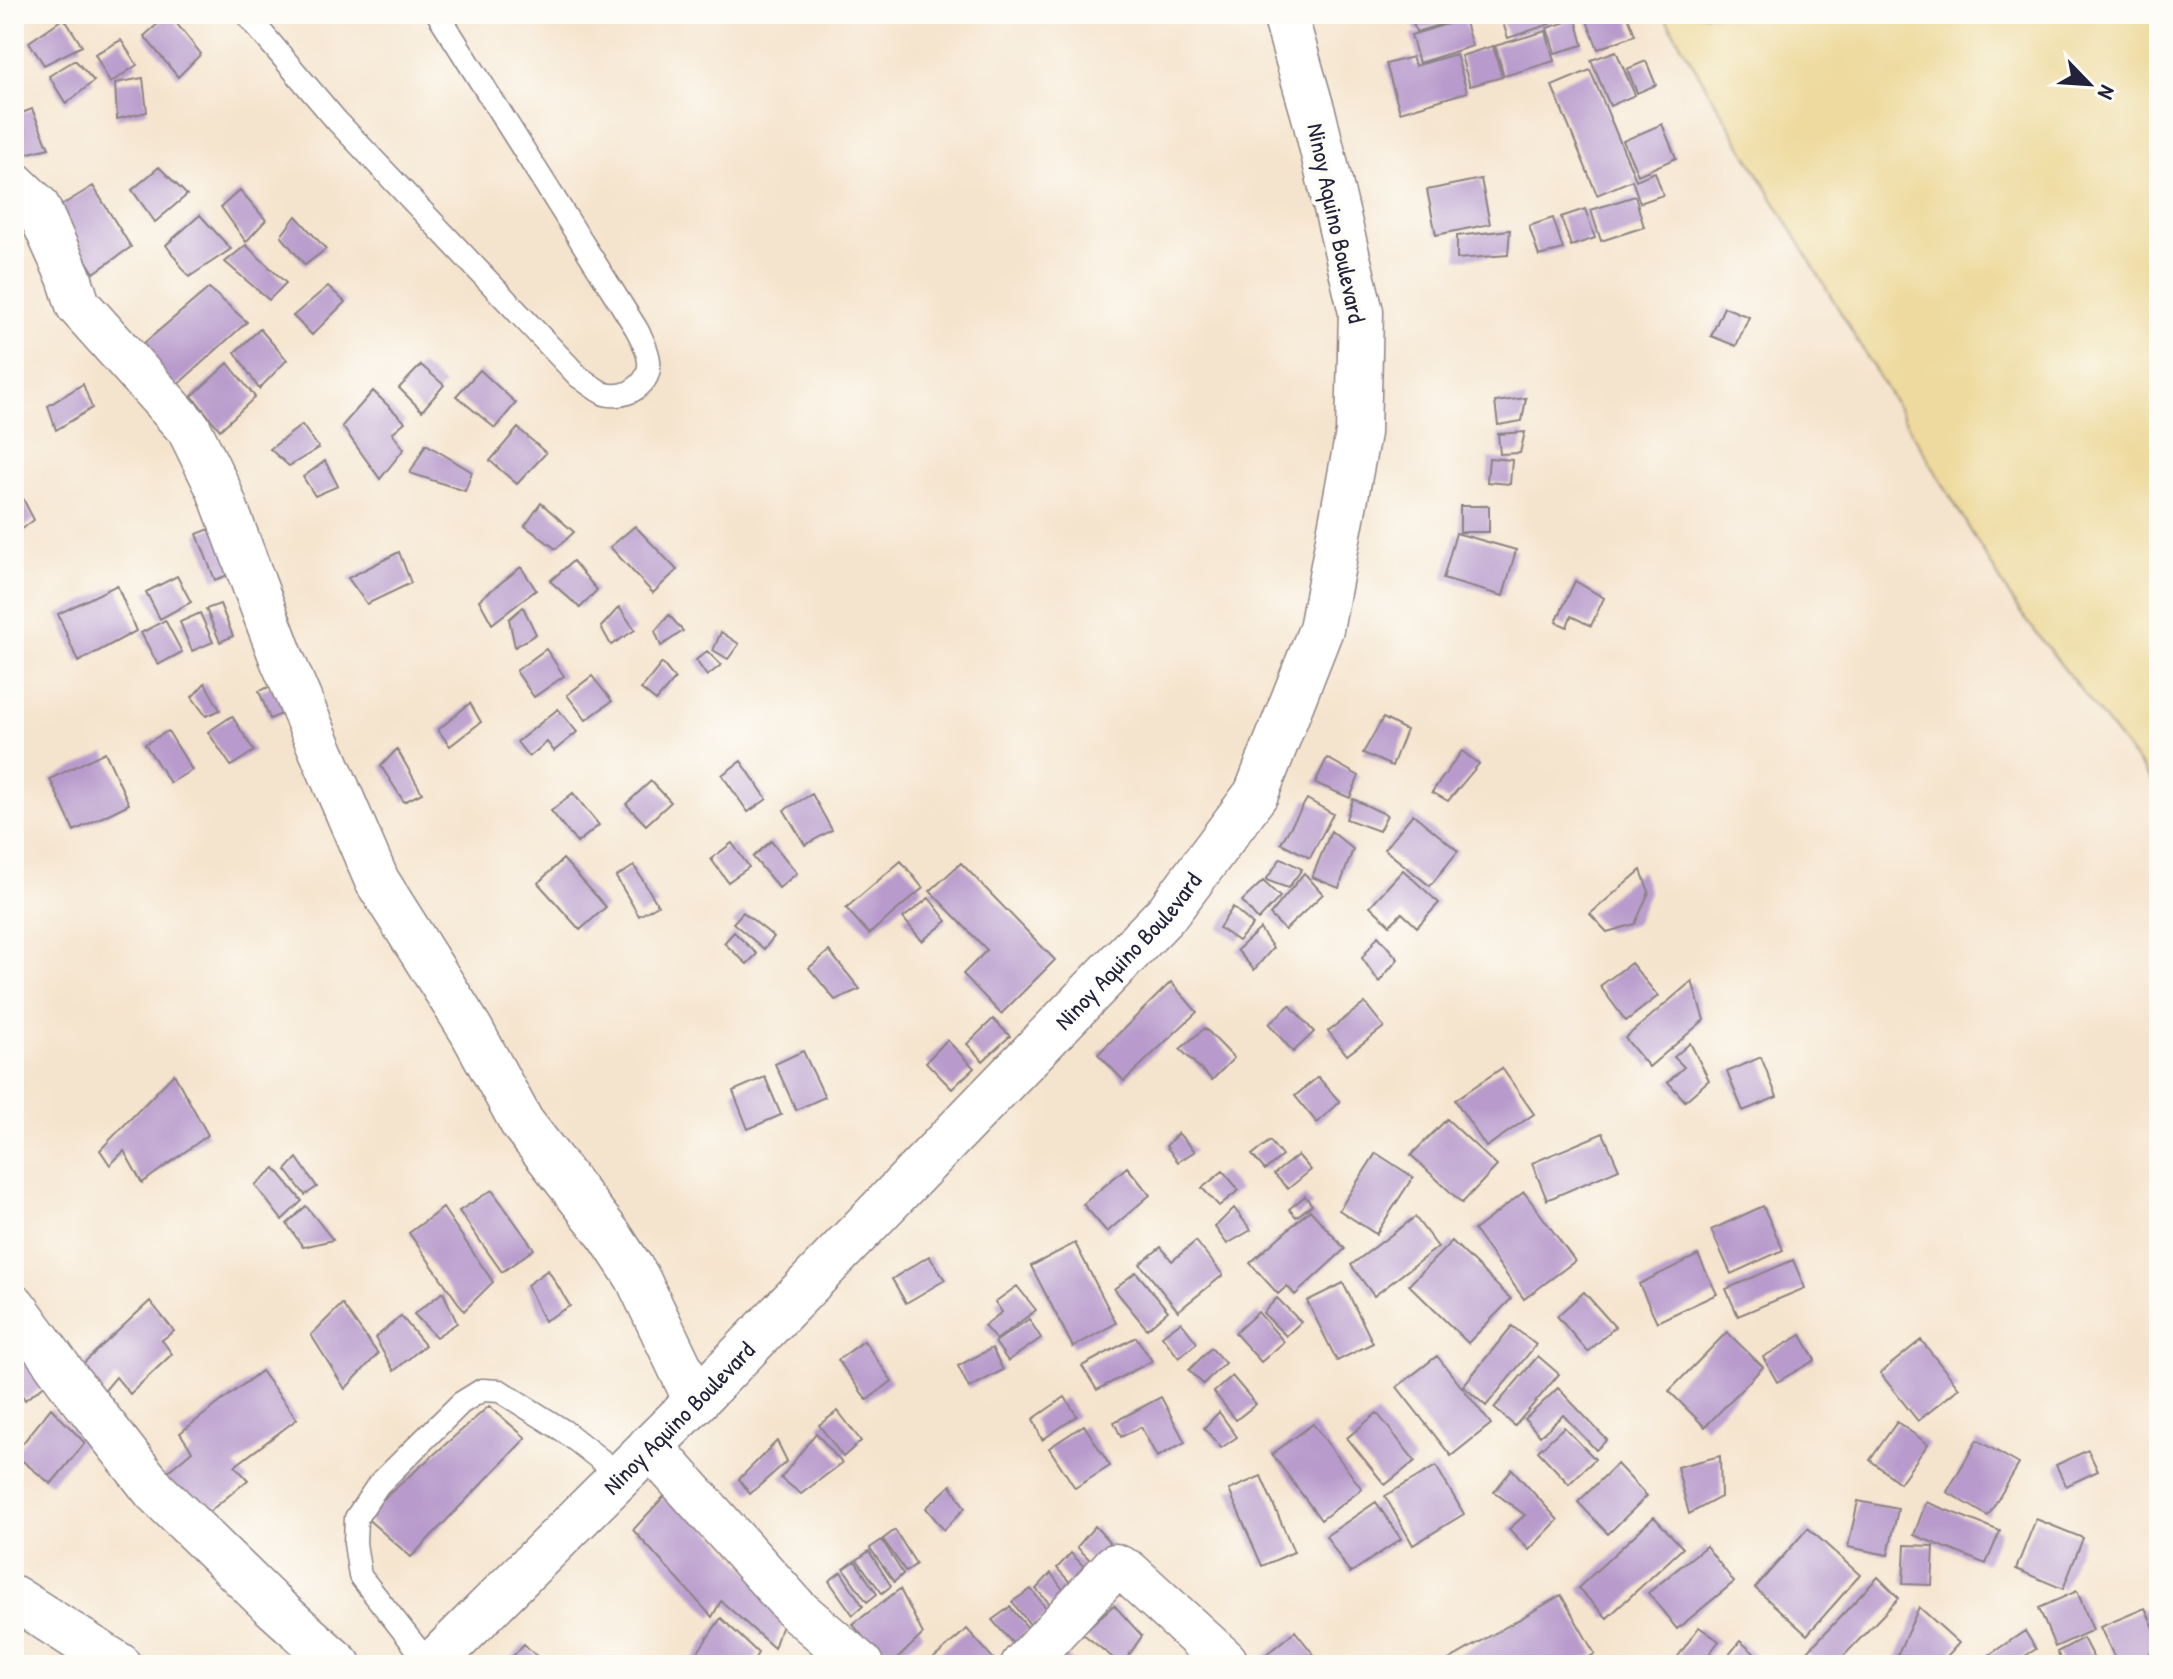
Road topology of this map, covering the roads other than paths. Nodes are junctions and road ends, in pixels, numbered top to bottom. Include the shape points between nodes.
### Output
1 (246, 14) edge
2 (438, 14) edge
3 (1283, 17) edge
4 (14, 184) edge
5 (14, 1306) edge
6 (696, 1401) junction
7 (635, 1461) junction
8 (14, 1598) edge
9 (1225, 1661) dead end
10 (119, 1665) edge
11 (339, 1665) edge
12 (430, 1665) edge
13 (861, 1665) edge
14 (1023, 1665) edge

1 - 2 lane via 336,120 579,377 607,395 639,387 648,375 649,352
3 - 6 main road, Ninoy Aquino Boulevard via 1314,116 1361,312 1358,433 1321,629 1256,794 1168,912
4 - 6 main road via 37,206 78,305 189,429 218,488 282,659 377,881 471,1030 522,1123 637,1277
5 - 11 main road via 155,1491
6 - 7 main road, Ninoy Aquino Boulevard
7 - 12 main road, Ninoy Aquino Boulevard
7 - 12 lane via 500,1391 482,1390 461,1403 378,1485 356,1518 360,1576
7 - 13 main road
8 - 10 main road
9 - 14 main road via 1115,1566

